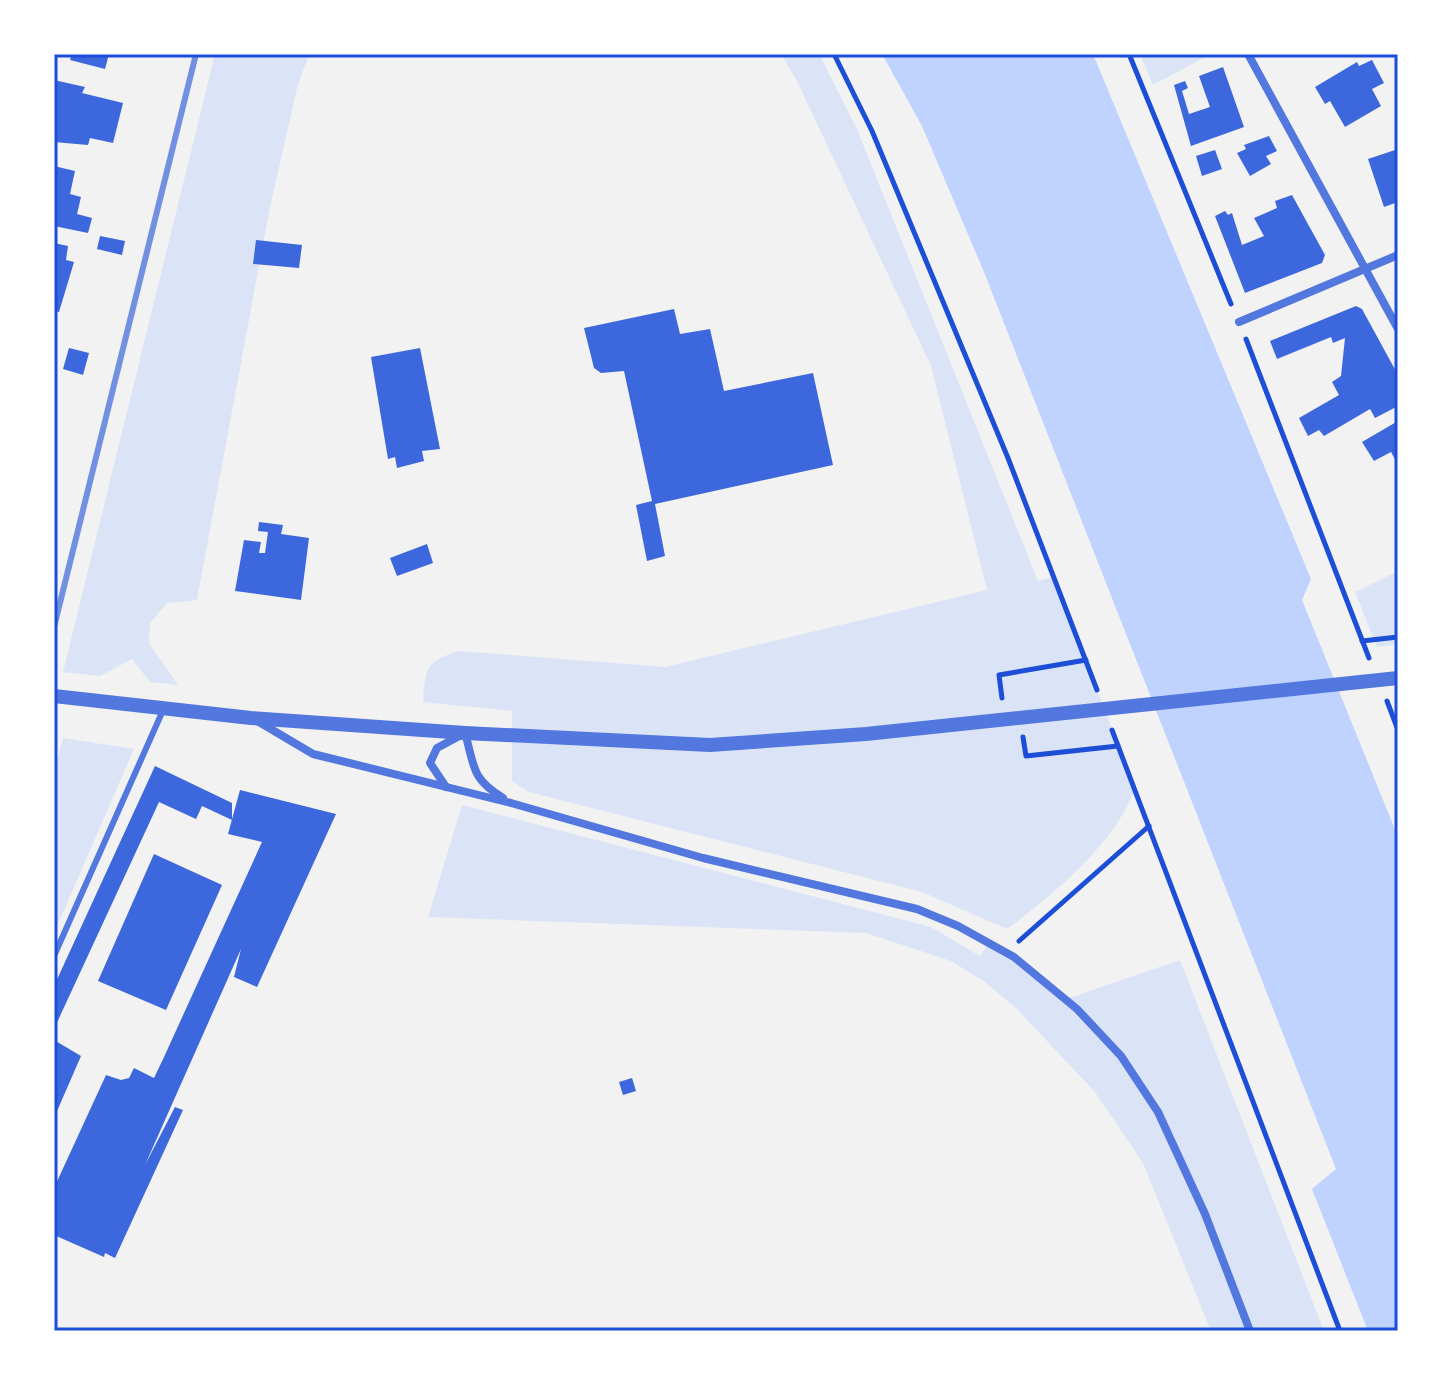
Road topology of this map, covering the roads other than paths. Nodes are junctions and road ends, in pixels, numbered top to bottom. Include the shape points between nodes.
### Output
1 (1248, 54) edge
2 (1398, 255) edge
3 (1365, 269) junction
4 (1239, 322) road end
5 (1398, 329) edge
6 (1398, 678) edge
7 (54, 696) edge
8 (164, 708) junction
9 (251, 718) junction
10 (465, 733) junction
11 (446, 787) junction
12 (511, 803) junction
13 (54, 956) edge
14 (1250, 1331) edge

1 - 3 street
2 - 3 street
3 - 4 street
3 - 5 street
6 - 10 street via 790,741 710,745
7 - 8 street
8 - 9 street
8 - 13 lane
9 - 10 street
9 - 11 street via 313,754
10 - 11 street via 437,748 430,763
10 - 12 street via 482,785
11 - 12 street
12 - 14 street via 703,858 917,909 1006,952 1077,1009 1121,1056 1158,1112

